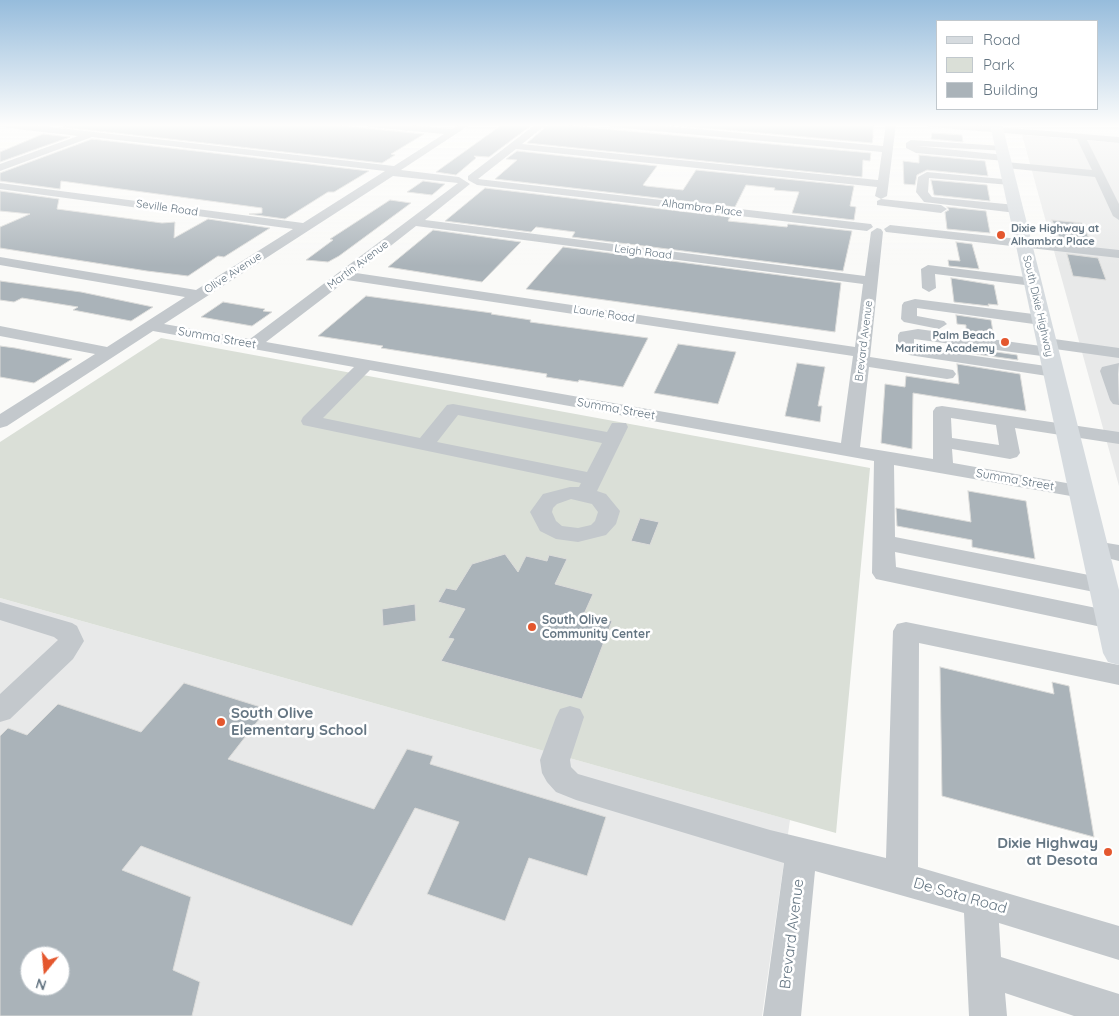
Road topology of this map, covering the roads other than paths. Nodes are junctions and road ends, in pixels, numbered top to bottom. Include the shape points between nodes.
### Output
1 (393, 171) edge
2 (396, 171) edge
3 (480, 171) edge
4 (760, 171) edge
5 (884, 171) edge
6 (981, 171) edge
7 (987, 171) edge
8 (991, 171) edge
9 (1001, 171) edge
10 (1007, 171) edge
11 (1081, 171) edge
12 (1097, 171) edge
13 (1009, 178) junction
14 (468, 181) junction
15 (883, 184) junction
16 (0, 186) edge
17 (973, 192) dead end
18 (881, 203) junction
19 (913, 206) junction
20 (1119, 216) edge
21 (414, 222) junction
22 (878, 226) junction
23 (304, 227) junction
24 (914, 232) junction
25 (1026, 251) junction
26 (1119, 254) edge
27 (1119, 258) edge
28 (0, 261) edge
29 (344, 275) junction
30 (871, 281) junction
31 (1033, 282) junction
32 (929, 288) dead end
33 (198, 295) junction
34 (150, 326) junction
35 (0, 331) edge
36 (1046, 338) junction
37 (253, 344) junction
38 (109, 352) junction
39 (1119, 354) edge
40 (862, 357) junction
41 (366, 365) junction
42 (1054, 372) junction
43 (947, 374) dead end
44 (0, 403) edge
45 (22, 408) junction
46 (627, 411) junction
47 (1005, 420) junction
48 (0, 422) edge
49 (1068, 434) junction
50 (1119, 438) edge
51 (613, 439) junction
52 (943, 442) junction
53 (425, 445) junction
54 (1119, 445) edge
55 (850, 451) junction
56 (884, 457) junction
57 (943, 467) junction
58 (1082, 492) junction
59 (884, 542) junction
60 (1107, 550) edge
61 (1104, 586) junction
62 (0, 611) edge
63 (1111, 620) junction
64 (1119, 653) edge
65 (1119, 675) edge
66 (0, 711) edge
67 (570, 717) dead end
68 (801, 852) junction
69 (902, 878) junction
70 (980, 901) junction
71 (1119, 943) edge
72 (984, 969) junction
73 (782, 1016) edge
74 (988, 1016) edge
75 (1117, 1016) edge

1 - 23 street, Olive Avenue
2 - 14 street, Alhambra Place
3 - 14 street, Martin Avenue
4 - 15 street
5 - 15 street, Brevard Avenue
6 - 13 street
7 - 13 street
8 - 13 street
9 - 13 street
10 - 13 main road, South Dixie Highway
11 - 13 street
12 - 20 street
13 - 13 street via 928,200 922,192 923,177 928,174
13 - 17 street
13 - 19 street
13 - 25 main road, South Dixie Highway
14 - 21 street, Martin Avenue
14 - 22 street, Alhambra Place
15 - 18 street, Brevard Avenue
16 - 23 street, Seville Road
18 - 19 street
18 - 22 street, Brevard Avenue
19 - 24 street
21 - 29 street, Martin Avenue
21 - 30 street, Leigh Road
22 - 24 street, Alhambra Place
22 - 30 street, Brevard Avenue
23 - 33 street, Olive Avenue
24 - 25 street, Alhambra Place via 987,240 989,253
25 - 26 street
25 - 27 street
25 - 31 main road, South Dixie Highway
28 - 33 street
29 - 37 street, Martin Avenue
29 - 40 street, Laurie Road
30 - 40 street, Brevard Avenue
31 - 32 street via 928,269
31 - 36 main road, South Dixie Highway
33 - 34 street, Olive Avenue
34 - 37 street, Summa Street
34 - 38 street, Olive Avenue
35 - 38 street
36 - 36 street via 915,304 909,306 909,318 913,321
36 - 39 street
36 - 42 main road, South Dixie Highway
36 - 42 street via 918,334 906,335 906,347 915,352
37 - 41 street, Summa Street
38 - 45 street, Olive Avenue
40 - 43 street, Laurie Road
40 - 55 street, Brevard Avenue
41 - 46 street, Summa Street
41 - 53 street via 310,421
42 - 49 main road, South Dixie Highway
44 - 45 street
45 - 48 street, Olive Avenue
46 - 51 street
46 - 55 street, Summa Street
47 - 49 street
47 - 52 street via 942,411
47 - 52 street via 1010,453
49 - 50 street
49 - 54 street
49 - 58 main road
51 - 53 street via 453,409
51 - 53 street via 589,487
52 - 57 street
55 - 56 street, Summa Street
56 - 57 street, Summa Street
56 - 59 street
57 - 58 street, Summa Street
58 - 60 main road
59 - 61 street
59 - 63 street via 884,573
60 - 61 main road
61 - 63 main road
62 - 66 street via 63,630 71,641 64,652
63 - 64 main road
65 - 69 street via 906,631
67 - 68 street, De Sota Road via 556,760 558,773 567,783
68 - 69 street, De Sota Road
68 - 73 street, Brevard Avenue
69 - 70 street, De Sota Road
70 - 71 street, De Sota Road
70 - 72 street
72 - 74 street
72 - 75 street via 1116,1011

